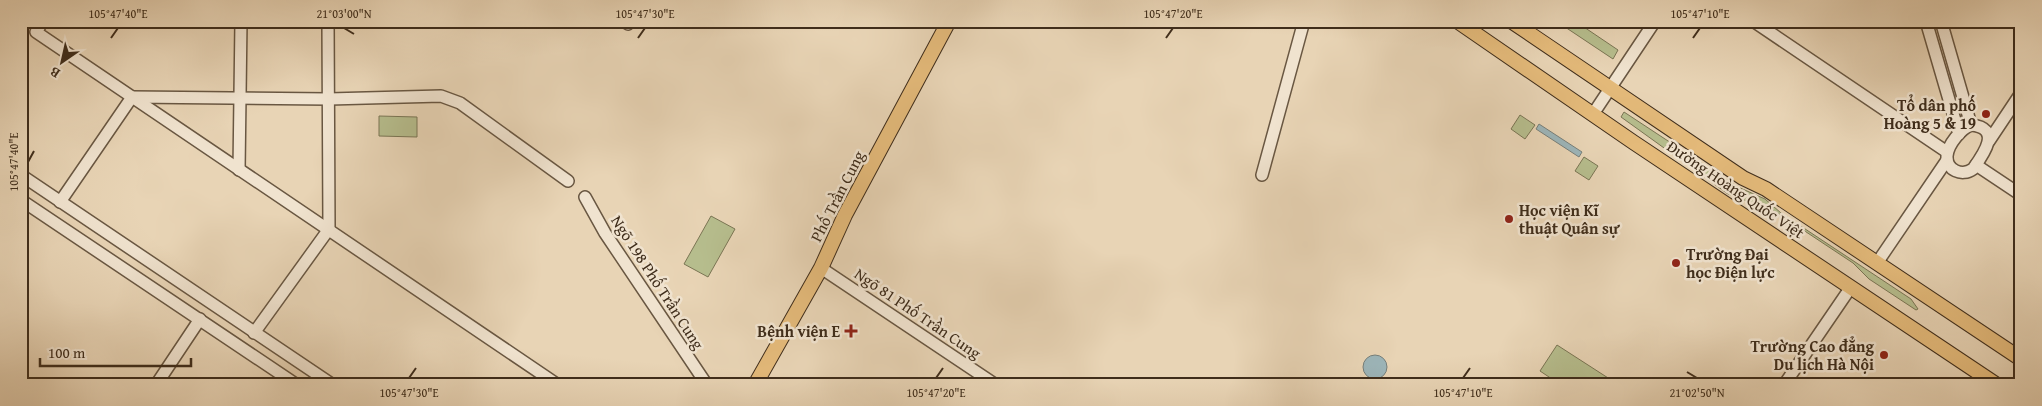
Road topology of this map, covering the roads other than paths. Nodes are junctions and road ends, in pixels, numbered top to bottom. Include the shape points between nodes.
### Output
1 (43, 21) edge
2 (241, 21) edge
3 (328, 21) edge
4 (624, 21) edge
5 (629, 21) edge
6 (949, 21) edge
7 (1304, 21) edge
8 (1458, 21) edge
9 (1511, 21) edge
10 (1655, 21) edge
11 (1753, 21) edge
12 (1926, 21) edge
13 (1941, 21) edge
14 (1946, 37) junction
15 (1932, 41) junction
16 (1610, 88) junction
17 (2021, 93) edge
18 (132, 97) junction
19 (241, 97) junction
20 (329, 98) junction
21 (1593, 114) junction
22 (1971, 125) junction
23 (1958, 134) junction
24 (1989, 141) junction
25 (1947, 156) junction
26 (1976, 165) junction
27 (239, 170) junction
28 (21, 175) edge
29 (1262, 175) dead end
30 (568, 181) dead end
31 (2021, 195) edge
32 (585, 197) dead end
33 (21, 200) edge
34 (60, 202) junction
35 (329, 230) junction
36 (1877, 263) junction
37 (821, 268) junction
38 (1851, 287) junction
39 (200, 320) junction
40 (254, 333) junction
41 (2021, 359) edge
42 (1993, 384) edge
43 (156, 385) edge
44 (296, 385) edge
45 (333, 385) edge
46 (558, 385) edge
47 (707, 385) edge
48 (755, 385) edge
49 (996, 385) edge
50 (1784, 385) edge

1 - 18 street via 36,32
2 - 19 street
3 - 20 street
4 - 5 street via 628,24
6 - 37 main road, Phố Trần Cung via 845,215
7 - 29 street
8 - 21 main road, Đường Hoàng Quốc Việt
9 - 16 main road, Đường Hoàng Quốc Việt
10 - 16 street
11 - 25 street
12 - 15 street
13 - 14 street
14 - 15 street
14 - 22 street
15 - 23 street
16 - 21 street
16 - 36 main road, Đường Hoàng Quốc Việt
17 - 24 street
18 - 19 street
18 - 27 street
18 - 34 street
19 - 20 street
19 - 27 street
20 - 30 street via 441,96 460,103
20 - 35 street
21 - 38 main road, Đường Hoàng Quốc Việt
22 - 23 street
22 - 24 street via 1982,128
23 - 25 street
24 - 26 street
25 - 26 street via 1952,168 1961,173 1969,172
25 - 36 street
26 - 31 street
27 - 35 street
28 - 34 street
32 - 47 street, Ngõ 198 Phố Trần Cung via 605,233
33 - 39 street
34 - 40 street
35 - 40 street
35 - 46 street
36 - 41 main road, Đường Hoàng Quốc Việt
37 - 48 main road, Phố Trần Cung
37 - 49 street, Ngõ 81 Phố Trần Cung
38 - 42 main road, Đường Hoàng Quốc Việt
38 - 50 street
39 - 43 street
39 - 44 street
40 - 45 street

